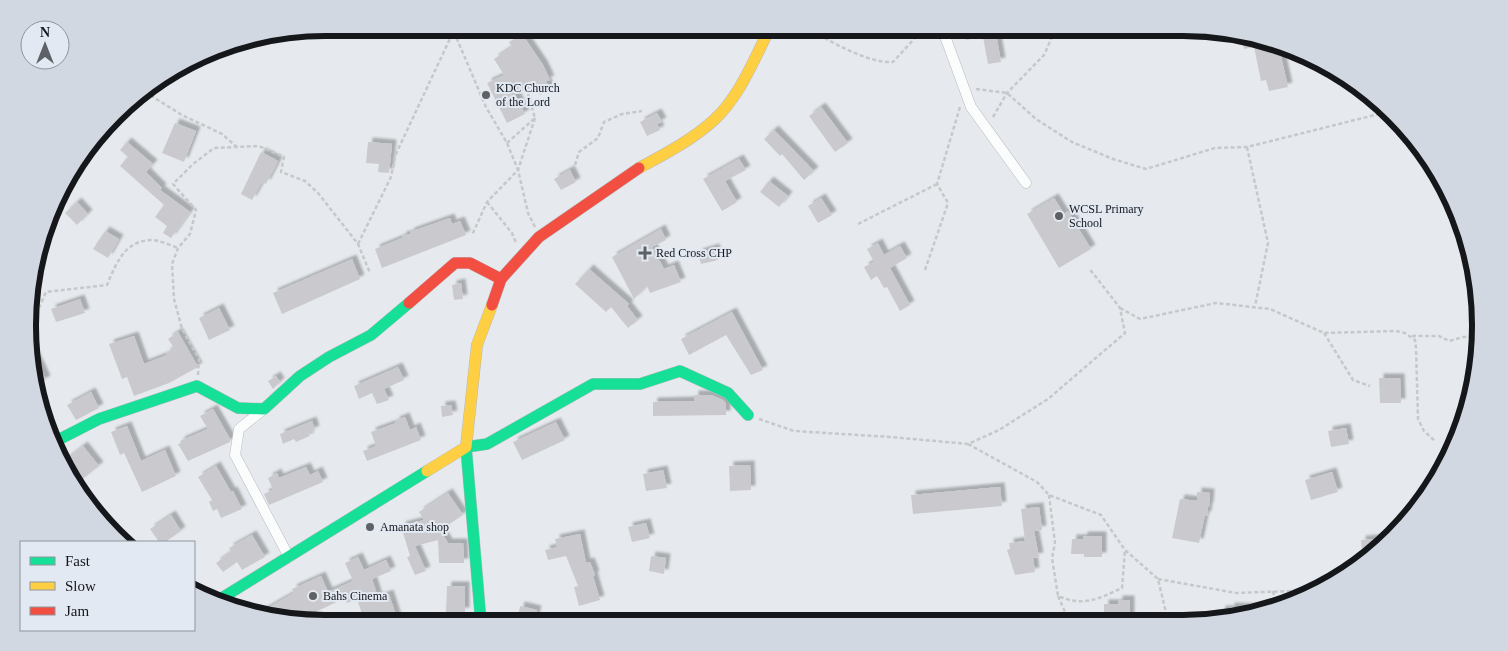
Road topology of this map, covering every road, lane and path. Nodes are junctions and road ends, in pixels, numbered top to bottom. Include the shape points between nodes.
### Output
1 (452, 36) edge
2 (456, 36) edge
3 (766, 36) edge
4 (820, 36) edge
5 (917, 36) edge
6 (945, 36) edge
7 (1052, 36) edge
8 (965, 88) junction
9 (1008, 93) junction
10 (528, 94) dead end
11 (150, 95) edge
12 (642, 111) dead end
13 (1379, 114) edge
14 (536, 118) junction
15 (986, 128) junction
16 (507, 143) junction
17 (1247, 146) junction
18 (237, 147) junction
19 (575, 165) dead end
20 (518, 170) junction
21 (1026, 183) dead end
22 (937, 184) junction
23 (487, 202) junction
24 (858, 224) dead end
25 (472, 235) dead end
26 (539, 237) junction
27 (358, 244) junction
28 (178, 248) junction
29 (522, 258) junction
30 (1089, 268) dead end
31 (925, 270) dead end
32 (370, 273) dead end
33 (501, 279) junction
34 (1255, 307) junction
35 (1120, 308) junction
36 (37, 313) edge
37 (1324, 332) junction
38 (1410, 336) junction
39 (1471, 337) edge
40 (197, 386) junction
41 (1370, 386) dead end
42 (264, 409) junction
43 (748, 415) joint
44 (60, 439) edge
45 (1435, 441) dead end
46 (968, 444) junction
47 (466, 447) junction
48 (1049, 495) junction
49 (1125, 550) junction
50 (288, 556) junction
51 (1158, 579) junction
52 (1298, 590) edge
53 (1273, 591) junction
54 (224, 596) edge
55 (1058, 596) junction
56 (1275, 599) edge
57 (480, 615) edge
58 (1066, 615) edge
59 (1167, 615) edge

1 - 27 path via 395,156 391,177
2 - 16 path via 486,107
3 - 26 street via 747,74 714,120 680,145 621,179
4 - 5 path via 882,63 893,62
6 - 8 street
7 - 9 path via 1044,55
8 - 9 path
8 - 15 street via 971,107
8 - 22 path
9 - 15 path
9 - 17 path via 1036,119 1072,142 1146,169 1215,148
10 - 14 path
11 - 18 path via 222,134
12 - 19 path via 622,114 604,122 598,138 579,152
13 - 17 path
14 - 16 path
14 - 20 path
15 - 21 street
16 - 20 path
17 - 34 path via 1268,242
18 - 27 path via 259,146 284,157 281,172 305,181 318,193
18 - 28 path via 214,148 173,184 196,210 190,234
20 - 23 path
20 - 26 path via 528,212
22 - 24 path
22 - 31 path via 948,203
23 - 25 path
23 - 29 path via 512,233
26 - 29 street
27 - 32 path
28 - 36 path via 151,240 130,246 119,256 107,285 46,292
28 - 40 path via 172,264 174,299 182,329 199,359
29 - 33 street
30 - 35 path
33 - 42 street via 470,263 455,263 371,335 300,376
33 - 47 street via 477,344
34 - 35 path via 1216,303 1140,319
34 - 37 path via 1270,309
35 - 46 path via 1126,332 1048,399 999,430
37 - 38 path via 1396,331
37 - 41 path via 1354,380
38 - 39 path via 1431,335 1449,341
38 - 45 path via 1415,340 1416,348 1418,419
40 - 42 street via 238,408
40 - 44 street via 99,419
42 - 50 street via 239,429 235,455
43 - 46 path via 794,431
43 - 47 street via 728,393 680,371 640,384 593,384 487,444
46 - 48 path via 1037,482
47 - 50 street
47 - 57 street
48 - 49 path via 1101,515
48 - 55 path via 1055,543 1052,558
49 - 51 path
49 - 55 path via 1122,588 1098,599 1075,603
50 - 54 street
51 - 53 path via 1236,593
51 - 59 path
52 - 53 path
53 - 56 path
55 - 58 path

